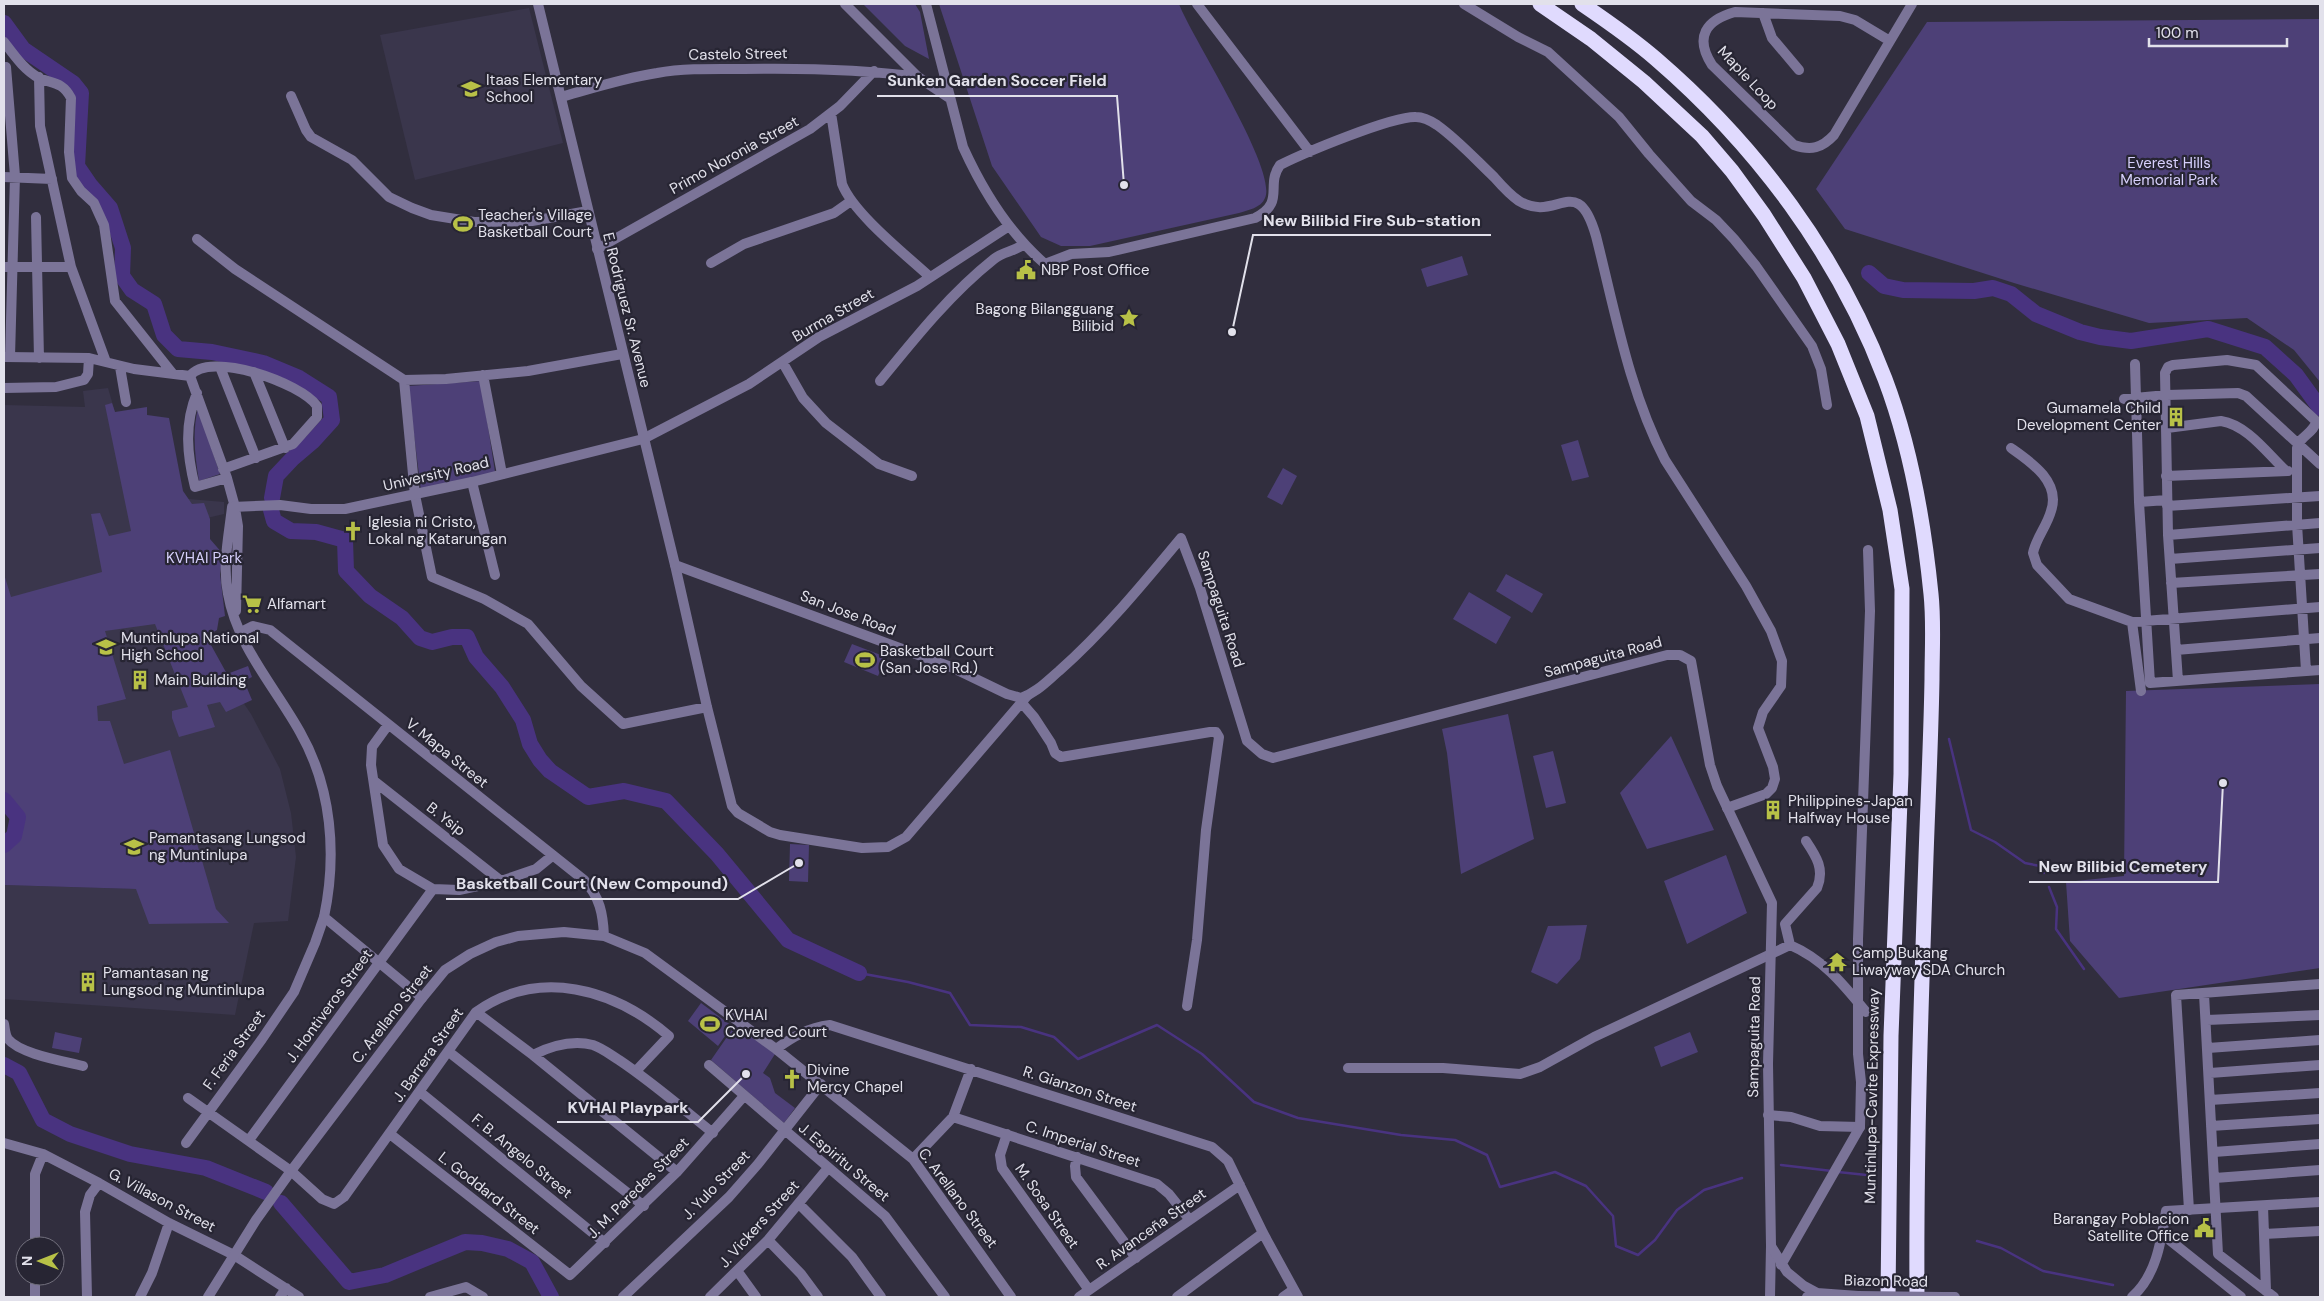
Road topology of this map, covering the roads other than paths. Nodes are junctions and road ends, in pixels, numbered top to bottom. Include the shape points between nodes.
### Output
1 (538, 4) edge
2 (845, 4) edge
3 (926, 4) edge
4 (1197, 4) edge
5 (1464, 4) edge
6 (1540, 4) edge
7 (1582, 4) edge
8 (1912, 4) edge
9 (1763, 13) junction
10 (1890, 41) junction
11 (4, 42) edge
12 (22, 65) junction
13 (5, 68) edge
14 (1799, 70) dead end
15 (874, 71) junction
16 (918, 77) junction
17 (39, 78) junction
18 (291, 96) dead end
19 (561, 97) junction
20 (948, 97) junction
21 (832, 113) junction
22 (1310, 152) junction
23 (15, 176) junction
24 (4, 177) edge
25 (52, 179) junction
26 (851, 202) junction
27 (588, 211) junction
28 (36, 217) dead end
29 (1009, 226) junction
30 (198, 239) dead end
31 (1024, 244) junction
32 (597, 249) junction
33 (711, 263) dead end
34 (8, 267) edge
35 (36, 267) junction
36 (71, 267) junction
37 (930, 277) junction
38 (622, 354) junction
39 (7, 357) edge
40 (39, 358) junction
41 (89, 358) junction
42 (106, 362) junction
43 (783, 363) junction
44 (2135, 364) dead end
45 (120, 367) junction
46 (220, 367) junction
47 (254, 372) junction
48 (173, 374) junction
49 (483, 375) junction
50 (190, 376) junction
51 (404, 380) junction
52 (880, 381) dead end
53 (4, 388) edge
54 (197, 393) junction
55 (2167, 395) junction
56 (2137, 398) junction
57 (2124, 399) dead end
58 (126, 402) dead end
59 (1827, 405) dead end
60 (2167, 428) junction
61 (643, 439) junction
62 (2298, 442) junction
63 (285, 448) junction
64 (2011, 448) dead end
65 (256, 458) junction
66 (2320, 464) edge
67 (2286, 470) junction
68 (2297, 471) junction
69 (225, 473) junction
70 (502, 474) junction
71 (912, 476) dead end
72 (2166, 476) junction
73 (472, 482) junction
74 (415, 495) junction
75 (2320, 496) edge
76 (2297, 497) junction
77 (2139, 502) junction
78 (2167, 503) junction
79 (233, 507) junction
80 (2320, 523) edge
81 (2297, 524) junction
82 (2168, 535) junction
83 (2320, 548) edge
84 (1868, 550) dead end
85 (2298, 550) junction
86 (2170, 559) junction
87 (675, 565) junction
88 (2320, 574) edge
89 (495, 575) dead end
90 (2300, 576) junction
91 (2171, 583) junction
92 (2320, 607) edge
93 (2303, 608) junction
94 (2174, 620) junction
95 (2132, 622) junction
96 (2148, 622) junction
97 (241, 632) junction
98 (2320, 638) edge
99 (2303, 639) junction
100 (2176, 650) junction
101 (2320, 670) edge
102 (2306, 671) junction
103 (2178, 681) junction
104 (2141, 691) dead end
105 (1024, 699) junction
106 (707, 707) junction
107 (388, 725) junction
108 (374, 781) junction
109 (1727, 808) junction
110 (1806, 841) dead end
111 (552, 856) junction
112 (500, 881) junction
113 (433, 889) junction
114 (324, 917) junction
115 (1772, 920) junction
116 (1785, 924) junction
117 (604, 936) junction
118 (1790, 945) junction
119 (1771, 953) junction
120 (379, 962) junction
121 (2320, 984) edge
122 (2204, 994) junction
123 (422, 998) junction
124 (1858, 1001) junction
125 (1187, 1006) dead end
126 (476, 1012) junction
127 (1866, 1012) dead end
128 (2320, 1015) edge
129 (2207, 1020) junction
130 (4, 1024) edge
131 (2320, 1040) edge
132 (2208, 1048) junction
133 (776, 1049) junction
134 (449, 1052) junction
135 (533, 1055) junction
136 (708, 1065) dead end
137 (2320, 1065) edge
138 (83, 1066) dead end
139 (1348, 1068) dead end
140 (971, 1069) junction
141 (636, 1071) junction
142 (2210, 1072) junction
143 (821, 1084) junction
144 (420, 1092) junction
145 (2320, 1093) edge
146 (744, 1096) junction
147 (188, 1098) dead end
148 (2210, 1100) junction
149 (207, 1112) junction
150 (1768, 1115) junction
151 (953, 1117) junction
152 (2320, 1119) edge
153 (2211, 1126) junction
154 (1860, 1127) junction
155 (784, 1131) junction
156 (713, 1133) junction
157 (390, 1134) junction
158 (1007, 1134) junction
159 (249, 1140) junction
160 (186, 1142) dead end
161 (4, 1143) edge
162 (2320, 1144) edge
163 (2214, 1152) junction
164 (43, 1154) junction
165 (1076, 1157) junction
166 (913, 1159) junction
167 (828, 1168) junction
168 (291, 1170) junction
169 (2320, 1170) edge
170 (677, 1172) junction
171 (2215, 1178) junction
172 (99, 1183) junction
173 (1240, 1185) junction
174 (2320, 1202) edge
175 (798, 1204) junction
176 (644, 1206) junction
177 (2263, 1206) junction
178 (2216, 1208) junction
179 (2189, 1210) junction
180 (1190, 1219) junction
181 (169, 1223) junction
182 (2320, 1231) edge
183 (1263, 1233) junction
184 (2162, 1234) junction
185 (2264, 1234) junction
186 (35, 1236) edge
187 (768, 1240) junction
188 (605, 1243) junction
189 (1771, 1246) junction
190 (234, 1255) junction
191 (1136, 1258) junction
192 (1781, 1265) junction
193 (738, 1272) junction
194 (570, 1275) joint
195 (286, 1288) junction
196 (1089, 1290) junction
197 (1817, 1293) junction
198 (1296, 1294) edge
199 (2270, 1294) edge
200 (87, 1297) edge
201 (140, 1297) edge
202 (208, 1297) edge
203 (280, 1297) edge
204 (299, 1297) edge
205 (430, 1297) edge
206 (483, 1297) edge
207 (623, 1297) edge
208 (710, 1297) edge
209 (756, 1297) edge
210 (818, 1297) edge
211 (881, 1297) edge
212 (945, 1297) edge
213 (1012, 1297) edge
214 (1078, 1297) edge
215 (1177, 1297) edge
216 (1283, 1297) edge
217 (1770, 1297) edge
218 (1807, 1297) edge
219 (1888, 1297) edge
220 (1917, 1297) edge
221 (1942, 1297) edge
222 (1955, 1297) edge
223 (2132, 1297) edge
224 (2241, 1297) edge

1 - 19 street, E. Rodriguez Sr. Avenue
2 - 16 street
3 - 20 street
4 - 22 street
5 - 59 street via 1518,38 1548,52 1619,117 1691,201 1734,239 1812,346 1821,369
6 - 219 highway, Muntinlupa-Cavite Expressway via 1591,39 1644,82 1702,136 1732,171 1804,278 1838,344 1867,416 1877,453 1902,589 1901,774 1890,1046
7 - 220 highway via 1656,58 1719,119 1788,200 1838,276 1865,330 1900,427 1924,538 1932,597 1916,1208
8 - 10 street
9 - 10 street, Maple Loop via 1855,20
9 - 10 street, Maple Loop via 1735,12 1717,17 1707,28 1703,42 1705,54 1779,132 1794,145 1805,149 1826,144 1834,135
9 - 14 street via 1772,38
11 - 12 street
12 - 13 street
12 - 17 street
13 - 23 street
15 - 16 street, Castelo Street
15 - 19 street, Castelo Street via 822,68 658,72
15 - 21 street, Primo Noronia Street
16 - 20 street
17 - 25 street via 40,126
17 - 48 street via 52,80 71,98 69,152 72,178 94,203 104,225 115,301
18 - 27 street via 311,137 352,160 389,197 412,208 431,215 474,222 532,221
19 - 27 street, E. Rodriguez Sr. Avenue
20 - 29 street via 973,169
21 - 26 street via 842,184
21 - 32 street, Primo Noronia Street via 763,157
22 - 31 street via 1280,165 1274,178 1274,198 1270,208 1255,218 1116,250 1071,254 1045,264
22 - 109 street via 1395,120 1421,118 1449,134 1519,201 1539,207 1570,201 1579,203 1589,214 1633,382 1653,438 1750,592 1782,660 1781,686 1763,712 1758,728 1773,767 1775,779 1772,788 1766,794
23 - 24 street
23 - 25 street
23 - 34 street
25 - 36 street
26 - 33 street via 834,213 744,244
26 - 37 street
27 - 32 street, E. Rodriguez Sr. Avenue
28 - 35 street
29 - 31 street
29 - 37 street, Burma Street
30 - 51 street via 235,269
31 - 52 street via 1015,251 996,257 967,283 919,333
32 - 38 street, E. Rodriguez Sr. Avenue
34 - 35 street
34 - 39 street
35 - 36 street
35 - 40 street
36 - 42 street
37 - 43 street, Burma Street via 819,337
38 - 49 street via 528,371
38 - 61 street, E. Rodriguez Sr. Avenue
39 - 40 street
40 - 41 street
41 - 42 street
41 - 53 street via 88,374 84,380 56,387
42 - 45 street
43 - 61 street, Burma Street
43 - 71 street via 803,398 826,423 879,464
44 - 56 street
45 - 48 street
45 - 58 street
46 - 47 street
46 - 50 street via 199,367
46 - 65 street
47 - 63 street
47 - 63 street via 295,389 317,406 316,417 299,440
48 - 50 street
49 - 51 street
49 - 70 street
50 - 54 street
51 - 74 street
54 - 69 street
54 - 69 street via 189,417 188,433 195,487
55 - 56 street
55 - 60 street
55 - 62 street via 2238,392
55 - 62 street via 2165,373 2170,366 2227,360 2251,363 2315,418 2314,428
56 - 57 street
56 - 77 street
60 - 67 street via 2221,420 2230,422
60 - 72 street
61 - 70 street, University Road
61 - 87 street, E. Rodriguez Sr. Avenue
62 - 66 street
62 - 68 street
63 - 65 street
64 - 95 street via 2032,463 2052,489 2052,510 2033,553 2037,564 2069,599
65 - 69 street
67 - 68 street
67 - 72 street
68 - 76 street
69 - 79 street
70 - 73 street, University Road
72 - 78 street
73 - 74 street, University Road
73 - 89 street
74 - 79 street, University Road via 345,509 280,505
74 - 106 street via 432,577 484,599 528,624 581,686 620,722 642,722
75 - 76 street
76 - 78 street
76 - 81 street
77 - 78 street
77 - 96 street
78 - 82 street
79 - 97 street, F. Feria Street via 228,525 226,584
80 - 81 street
81 - 82 street
81 - 85 street
82 - 86 street
83 - 85 street
84 - 124 street via 1870,610
85 - 86 street
85 - 90 street
86 - 91 street
87 - 105 street, San Jose Road via 951,667
87 - 106 street, E. Rodriguez Sr. Avenue
88 - 90 street
90 - 91 street
90 - 93 street
91 - 94 street
92 - 93 street
93 - 94 street
93 - 99 street
94 - 96 street
94 - 100 street
95 - 96 street
95 - 104 street
96 - 103 street via 2150,683
97 - 107 street, V. Mapa Street via 253,626 270,630
97 - 114 street, F. Feria Street via 300,731 324,792 332,866
98 - 99 street
99 - 100 street
99 - 102 street
100 - 103 street
101 - 102 street
102 - 103 street
105 - 106 street, E. Rodriguez Sr. Avenue via 906,837 888,847 862,848 780,835 738,813 732,806
105 - 109 street, Sampaguita Road via 1072,660 1120,612 1181,538 1200,588 1247,741 1267,757 1281,757 1673,654 1687,658 1693,667 1710,765
105 - 125 street via 1055,753 1061,757 1210,732 1216,732 1219,737
107 - 108 street via 372,746
107 - 111 street, V. Mapa Street
108 - 112 street, B. Ysip
108 - 113 street via 384,845 399,869
109 - 115 street, Sampaguita Road via 1772,903
110 - 116 street via 1819,865 1820,882
111 - 112 street via 536,869
111 - 117 street, V. Mapa Street via 593,889 603,914
112 - 113 street via 459,890
113 - 120 street, J. Hontiveros Street
114 - 120 street
114 - 149 street, F. Feria Street via 294,992
115 - 116 street
115 - 119 street, Sampaguita Road
116 - 118 street
117 - 123 street, C. Arellano Street via 542,933 496,942 445,970
117 - 133 street, C. Arellano Street via 645,953
118 - 119 street
118 - 124 street via 1829,968
119 - 139 street via 1520,1074 1443,1068
119 - 150 street, Sampaguita Road
120 - 123 street
120 - 159 street, J. Hontiveros Street
121 - 122 street
122 - 129 street
122 - 179 street via 2179,994 2175,998
123 - 168 street, C. Arellano Street
124 - 127 street
124 - 154 street
126 - 134 street, J. Barrera Street
126 - 135 street
126 - 141 street, J. Barrera Street via 504,996 553,986 606,998 655,1024 669,1036
128 - 129 street
129 - 132 street
130 - 138 street via 13,1043 44,1056
131 - 132 street
132 - 142 street
133 - 140 street, R. Gianzon Street via 799,1033 830,1025
133 - 143 street, C. Arellano Street
134 - 144 street, J. Barrera Street
134 - 176 street
135 - 141 street via 547,1048 583,1044 602,1049
135 - 170 street
136 - 146 street, J. Espiritu Street
137 - 142 street
140 - 151 street
140 - 173 street, R. Gianzon Street via 1212,1147 1228,1161
141 - 156 street
142 - 148 street
143 - 155 street, J. Yulo Street
143 - 166 street, C. Arellano Street
144 - 157 street, J. Barrera Street
144 - 188 street, F. B. Angelo Street
145 - 148 street
146 - 155 street, J. Espiritu Street
146 - 156 street, J. M. Paredes Street
147 - 149 street
148 - 153 street
149 - 159 street
149 - 160 street, F. Feria Street
150 - 154 street via 1791,1117 1820,1126
150 - 189 street, Sampaguita Road
151 - 158 street, C. Imperial Street
151 - 166 street
152 - 153 street
153 - 163 street
154 - 192 street
155 - 167 street, J. Espiritu Street
155 - 207 street, J. Yulo Street via 729,1197
156 - 170 street, J. M. Paredes Street
157 - 168 street, J. Barrera Street via 344,1198 334,1204 322,1199
157 - 194 street, L. Goddard Street
158 - 165 street, C. Imperial Street
158 - 196 street, M. Sosa Street via 1000,1155 1002,1168
159 - 168 street
161 - 164 street, G. Villason Street
162 - 163 street
163 - 171 street
164 - 172 street, G. Villason Street
164 - 186 street via 35,1174
165 - 180 street, C. Imperial Street via 1157,1184
165 - 191 street via 1076,1177
166 - 213 street, C. Arellano Street
167 - 175 street, J. Vickers Street
167 - 212 street, J. Espiritu Street via 885,1216
168 - 190 street, C. Arellano Street
169 - 171 street
170 - 176 street, J. M. Paredes Street
171 - 178 street
172 - 181 street, G. Villason Street
172 - 200 street via 84,1212
173 - 180 street, R. Avanceña Street
173 - 183 street, R. Gianzon Street
174 - 177 street
175 - 187 street, J. Vickers Street
175 - 211 street via 852,1257
176 - 188 street, J. M. Paredes Street
177 - 178 street
177 - 185 street
178 - 179 street
178 - 199 street via 2218,1254
179 - 184 street via 2166,1211
180 - 191 street, R. Avanceña Street
181 - 190 street, G. Villason Street
181 - 201 street
182 - 185 street
183 - 198 street, R. Gianzon Street
183 - 215 street
184 - 223 street via 2146,1280
184 - 224 street
185 - 199 street
187 - 193 street, J. Vickers Street
187 - 210 street
188 - 194 street, J. M. Paredes Street
189 - 192 street, Biazon Road
189 - 217 street, Sampaguita Road
190 - 195 street, G. Villason Street
190 - 202 street, C. Arellano Street
191 - 196 street, R. Avanceña Street
192 - 197 street, Biazon Road
193 - 208 street, J. Vickers Street
193 - 209 street
195 - 203 street
195 - 204 street, G. Villason Street
196 - 214 street, R. Avanceña Street
197 - 218 street, Biazon Road
197 - 221 street, Biazon Road, bridge
198 - 216 street
205 - 206 street via 466,1287
221 - 222 street, Biazon Road

